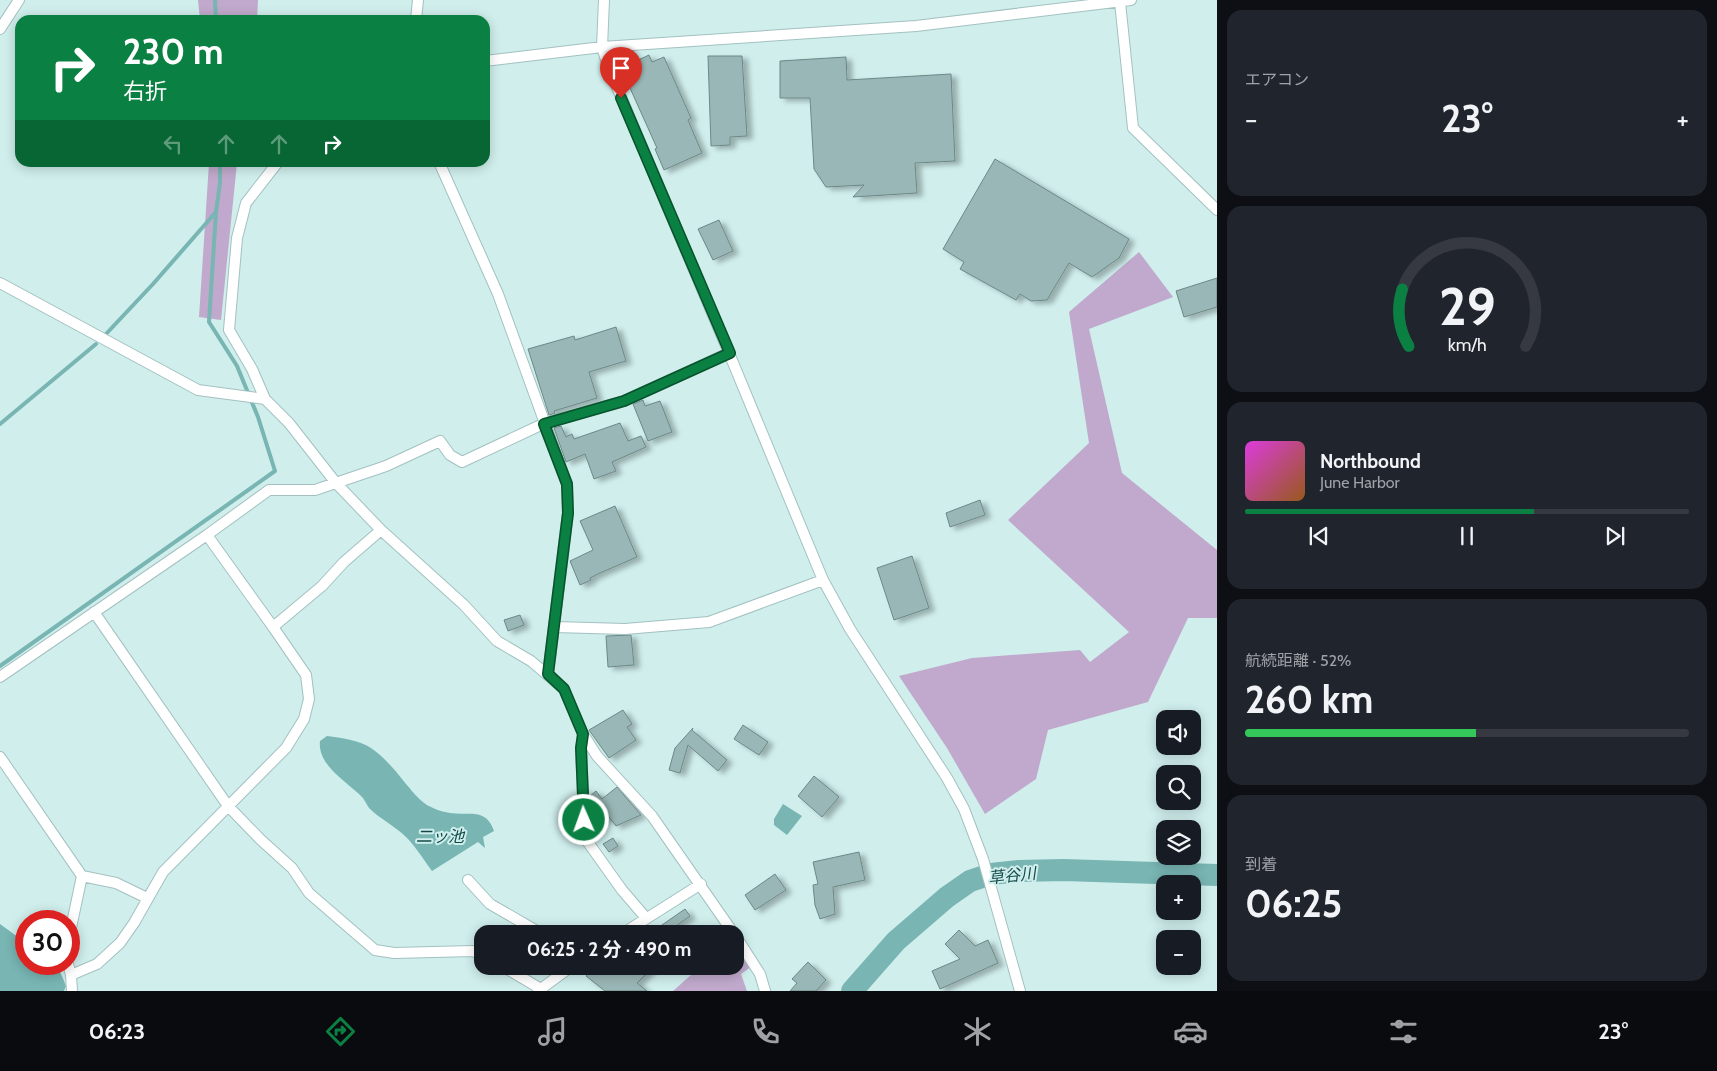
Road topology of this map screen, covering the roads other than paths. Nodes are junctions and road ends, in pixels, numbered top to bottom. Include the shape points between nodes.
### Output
1 (19, 0) edge
2 (418, 0) edge
3 (604, 0) edge
4 (1131, 0) edge
5 (1120, 2) junction
6 (416, 15) edge
7 (0, 29) edge
8 (602, 47) junction
9 (490, 60) edge
10 (274, 167) edge
11 (441, 167) edge
12 (1217, 210) edge
13 (0, 283) edge
14 (730, 353) junction
15 (265, 399) junction
16 (544, 424) junction
17 (336, 484) junction
18 (381, 530) junction
19 (208, 535) junction
20 (822, 580) junction
21 (94, 612) junction
22 (274, 627) junction
23 (555, 627) junction
24 (548, 674) junction
25 (0, 677) edge
26 (583, 734) junction
27 (0, 757) edge
28 (228, 806) junction
29 (82, 876) junction
30 (468, 880) dead end
31 (701, 884) junction
32 (147, 898) junction
33 (75, 910) edge
34 (646, 918) junction
35 (526, 925) edge
36 (636, 925) edge
37 (729, 925) edge
38 (744, 948) edge
39 (474, 952) edge
40 (516, 975) edge
41 (560, 975) edge
42 (71, 976) joint
43 (539, 990) edge
44 (72, 991) edge
45 (765, 991) edge
46 (1020, 991) edge

1 - 7 street
2 - 6 street
3 - 8 street
4 - 5 street
5 - 8 street via 916,26
5 - 12 street via 1133,128
8 - 9 street
8 - 14 street
10 - 15 street via 246,203 237,238 228,330 252,369
11 - 16 street via 498,294
13 - 15 street via 198,390
14 - 16 street via 624,401
14 - 20 street
15 - 17 street via 289,423
16 - 17 street via 462,462 450,455 440,441
16 - 23 street via 567,484 568,513
17 - 18 street
17 - 19 street via 315,490 269,490
18 - 22 street
18 - 24 street via 464,605 497,641
19 - 21 street
19 - 22 street
20 - 23 street via 709,622 625,628
20 - 46 street via 964,809 983,859
21 - 25 street
21 - 28 street
22 - 28 street via 306,675 309,698 304,719 286,748
23 - 24 street
24 - 26 street via 564,689
26 - 31 street via 597,756 652,816
26 - 34 street via 585,838
27 - 29 street
28 - 32 street via 163,872
28 - 39 street via 292,868 309,893 375,950 394,953
29 - 32 street via 116,883
29 - 33 street
30 - 35 street via 490,904
31 - 34 street
31 - 37 street
32 - 42 street via 120,943 97,964
34 - 36 street
38 - 45 street via 760,974
40 - 43 street
41 - 43 street
42 - 44 street

